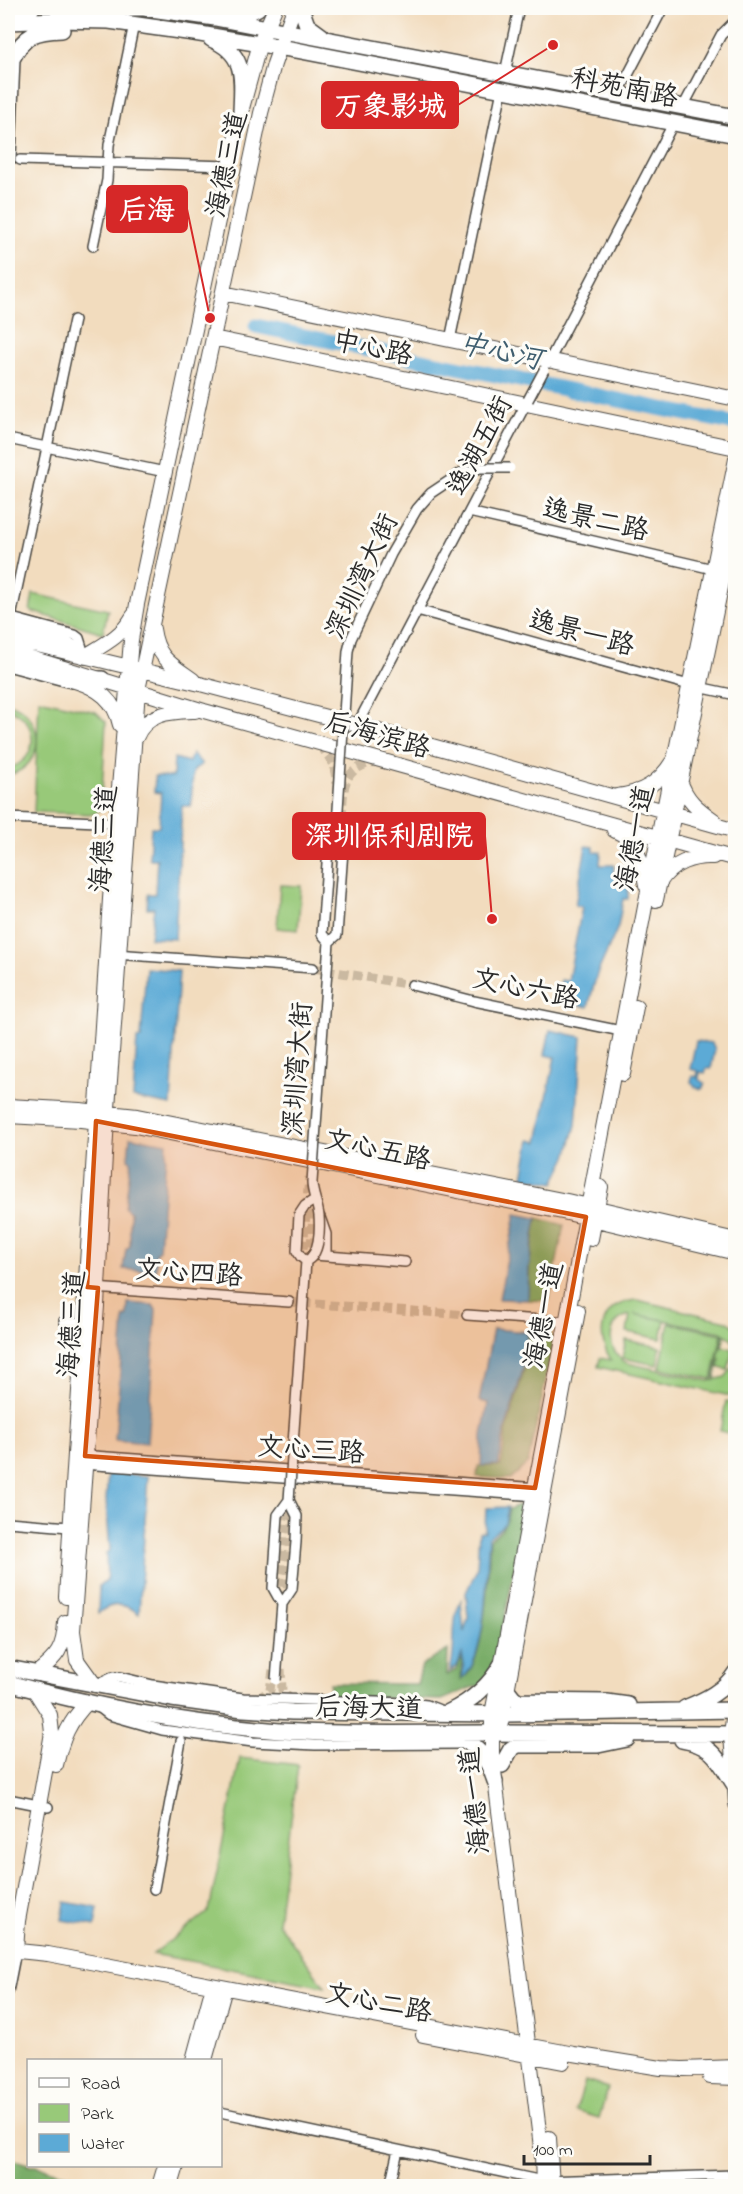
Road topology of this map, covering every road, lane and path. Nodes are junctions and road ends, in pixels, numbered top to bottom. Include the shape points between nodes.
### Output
1 (32, 8) edge
2 (93, 8) edge
3 (143, 8) edge
4 (258, 8) edge
5 (275, 8) edge
6 (294, 8) edge
7 (301, 8) edge
8 (519, 8) edge
9 (663, 8) edge
10 (8, 9) edge
11 (215, 18) junction
12 (735, 20) edge
13 (8, 22) edge
14 (129, 24) junction
15 (266, 27) junction
16 (285, 31) junction
17 (194, 33) junction
18 (327, 39) junction
19 (260, 44) junction
20 (279, 47) junction
21 (505, 72) junction
22 (502, 90) junction
23 (618, 94) junction
24 (683, 107) junction
25 (705, 111) junction
26 (241, 112) junction
27 (735, 117) edge
28 (674, 122) junction
29 (702, 128) junction
30 (735, 135) edge
31 (11, 161) edge
32 (108, 163) junction
33 (230, 166) junction
34 (93, 246) dead end
35 (223, 293) junction
36 (74, 320) dead end
37 (213, 338) junction
38 (450, 340) junction
39 (546, 366) junction
40 (735, 399) edge
41 (527, 402) junction
42 (8, 439) edge
43 (47, 447) junction
44 (735, 448) edge
45 (735, 459) edge
46 (510, 468) dead end
47 (165, 472) junction
48 (469, 512) junction
49 (735, 515) edge
50 (724, 571) edge
51 (137, 604) junction
52 (417, 610) junction
53 (8, 620) edge
54 (152, 620) junction
55 (8, 638) edge
56 (8, 651) edge
57 (85, 656) junction
58 (8, 663) edge
59 (135, 669) junction
60 (102, 679) junction
61 (72, 680) junction
62 (200, 684) junction
63 (694, 686) junction
64 (132, 688) junction
65 (735, 695) edge
66 (204, 711) junction
67 (357, 725) junction
68 (122, 736) junction
69 (134, 746) junction
70 (676, 749) junction
71 (680, 781) junction
72 (613, 797) junction
73 (668, 812) junction
74 (8, 818) edge
75 (122, 823) junction
76 (599, 823) junction
77 (730, 829) edge
78 (663, 839) junction
79 (336, 841) junction
80 (733, 859) edge
81 (659, 883) junction
82 (646, 902) junction
83 (329, 942) junction
84 (113, 954) junction
85 (313, 968) tunnel mouth
86 (412, 985) tunnel mouth
87 (626, 1032) junction
88 (8, 1107) edge
89 (8, 1116) edge
90 (102, 1117) junction
91 (314, 1200) junction
92 (592, 1213) junction
93 (735, 1240) edge
94 (735, 1253) edge
95 (316, 1257) junction
96 (405, 1262) dead end
97 (92, 1288) junction
98 (289, 1302) tunnel mouth
99 (466, 1314) tunnel mouth
100 (64, 1321) dead end
101 (571, 1322) junction
102 (82, 1323) junction
103 (79, 1460) junction
104 (539, 1492) junction
105 (289, 1500) junction
106 (8, 1522) edge
107 (69, 1527) junction
108 (282, 1604) junction
109 (8, 1659) edge
110 (501, 1665) junction
111 (8, 1668) edge
112 (735, 1672) edge
113 (37, 1673) junction
114 (276, 1680) tunnel mouth
115 (8, 1683) edge
116 (95, 1685) junction
117 (506, 1688) junction
118 (35, 1691) junction
119 (8, 1692) edge
120 (517, 1701) junction
121 (92, 1703) junction
122 (734, 1706) edge
123 (658, 1712) junction
124 (676, 1712) junction
125 (447, 1713) junction
126 (549, 1713) junction
127 (497, 1714) junction
128 (496, 1733) junction
129 (558, 1733) junction
130 (429, 1734) junction
131 (648, 1734) junction
132 (733, 1734) edge
133 (181, 1742) dead end
134 (517, 1745) junction
135 (474, 1746) junction
136 (502, 1764) junction
137 (495, 1781) junction
138 (734, 1784) junction
139 (8, 1798) edge
140 (735, 1804) edge
141 (44, 1806) junction
142 (154, 1889) dead end
143 (12, 1950) edge
144 (218, 1991) junction
145 (8, 1992) edge
146 (533, 2051) junction
147 (194, 2059) edge
148 (205, 2059) edge
149 (735, 2067) edge
150 (735, 2078) edge
151 (222, 2112) edge
152 (398, 2150) junction
153 (165, 2167) edge
154 (177, 2167) edge
155 (734, 2175) edge
156 (548, 2184) edge
157 (159, 2187) edge
158 (171, 2187) edge
159 (390, 2187) edge

1 - 10 main road
2 - 3 main road, 科苑南路
3 - 11 main road, 科苑南路
4 - 11 main road
5 - 15 main road, 海德三道
6 - 16 main road, 海德三道
7 - 18 main road via 307,25
8 - 21 street
9 - 23 street
11 - 15 main road, 科苑南路
12 - 24 street via 721,35
13 - 14 main road, 科苑南路 via 84,20
14 - 17 main road, 科苑南路
14 - 31 main road via 42,31 19,45 12,59
14 - 32 street
15 - 16 main road, 科苑南路
15 - 19 main road, 海德三道
16 - 18 main road, 科苑南路
16 - 20 main road, 海德三道
17 - 19 main road, 科苑南路
17 - 26 main road via 226,47 237,59 242,82
18 - 21 main road, 科苑南路
19 - 20 main road, 科苑南路
19 - 26 main road, 海德三道
20 - 22 main road, 科苑南路
20 - 35 main road, 海德三道
21 - 23 main road, 科苑南路
22 - 28 main road, 科苑南路
22 - 38 street
23 - 24 main road, 科苑南路
24 - 25 main road, 科苑南路
25 - 27 main road, 科苑南路
25 - 29 main road
26 - 33 main road, 海德三道
28 - 29 main road, 科苑南路
28 - 39 street, 逸湖五街
29 - 30 main road, 科苑南路
31 - 32 street
32 - 33 street
32 - 34 street
33 - 47 main road, 海德三道
35 - 37 main road, 海德三道
35 - 38 main road, 中心路
36 - 43 street
37 - 41 main road, 中心路
37 - 54 main road, 海德三道
38 - 39 main road, 中心路
39 - 40 main road, 中心路
39 - 41 street, 逸湖五街, bridge
41 - 44 main road, 中心路
41 - 48 street, 逸湖五街
42 - 43 street
43 - 47 street
43 - 53 street
45 - 50 main road, 海德一道
46 - 79 street, 深圳湾大街, bridge via 461,473 431,493 391,554 351,639
47 - 51 main road, 海德三道
48 - 50 street, 逸景二路
48 - 52 street, 逸湖五街
49 - 50 main road, 海德一道
50 - 63 main road, 海德一道
51 - 57 main road via 120,633
51 - 59 main road, 海德三道
52 - 63 street, 逸景一路
52 - 67 street, 逸湖五街
53 - 57 main road via 62,640
54 - 59 main road, 海德三道
54 - 62 main road via 156,646 162,656
55 - 57 main road, 后海滨路
56 - 60 main road, 后海滨路
57 - 59 main road, 后海滨路
58 - 61 main road
59 - 62 main road, 后海滨路
59 - 64 main road, 海德三道
60 - 61 main road
60 - 64 main road, 后海滨路
61 - 68 main road via 92,686 110,702
62 - 67 main road, 后海滨路
63 - 65 street, 逸景一路
63 - 70 main road, 海德一道
63 - 71 main road, 海德一道
64 - 66 main road, 后海滨路
64 - 68 main road, 海德三道
64 - 69 main road, 海德三道
66 - 69 main road via 153,717 142,726
66 - 76 main road, 后海滨路
67 - 72 main road, 后海滨路
68 - 75 main road, 海德三道
69 - 75 main road, 海德三道
70 - 71 main road
70 - 72 main road via 672,763 649,787
70 - 73 main road, 海德一道
71 - 73 main road, 海德一道
71 - 77 main road via 697,808
72 - 73 main road, 后海滨路
73 - 77 main road, 后海滨路
73 - 78 main road, 海德一道
74 - 75 street
75 - 84 main road, 海德三道
76 - 78 main road, 后海滨路
76 - 82 main road via 623,833 636,848 644,872
78 - 80 main road, 后海滨路
78 - 81 main road, 海德一道
78 - 82 main road, 海德一道
79 - 83 street, 深圳湾大街, bridge via 328,849 325,887 322,934
79 - 83 street, 深圳湾大街, bridge via 343,850 342,869 337,935
80 - 81 main road via 691,859 672,869
81 - 87 main road, 海德一道
82 - 87 main road, 海德一道
83 - 91 street, 深圳湾大街, bridge via 311,1184
84 - 85 street
84 - 90 main road, 海德三道
86 - 87 street, 文心六路 via 474,1002
87 - 92 main road, 海德一道
88 - 90 main road, 文心五路
89 - 90 main road, 文心五路
90 - 92 main road, 文心五路 via 137,1116 322,1152
90 - 97 main road, 海德三道
91 - 95 street, 深圳湾大街, bridge via 321,1219
91 - 95 street, 深圳湾大街, bridge via 299,1215 297,1251 301,1257
92 - 93 main road, 文心五路
92 - 94 main road, 文心五路
92 - 101 main road, 海德一道
95 - 96 street
95 - 105 street, 深圳湾大街, bridge
97 - 98 street, 文心四路
97 - 102 main road, 海德三道
97 - 103 main road, 海德三道
99 - 101 street
100 - 102 street
101 - 104 main road, 海德一道
102 - 103 main road, 海德三道
103 - 104 street, 文心三路
103 - 107 main road, 海德三道
103 - 116 main road, 海德三道 via 73,1638 77,1660
104 - 110 main road, 海德一道
104 - 117 main road, 海德一道
105 - 108 street, 深圳湾大街, bridge via 297,1516 296,1542 292,1589
105 - 108 street, 深圳湾大街, bridge via 278,1515 273,1588
106 - 107 street
107 - 113 main road, 海德三道 via 63,1642 59,1653
108 - 114 street, 深圳湾大街, bridge
109 - 113 main road
110 - 125 main road via 482,1691
110 - 127 main road, 海德一道
111 - 113 main road, 后海大道
112 - 124 main road via 716,1692
113 - 116 main road, 后海大道
115 - 118 main road, 后海大道
116 - 125 main road, 后海大道 via 172,1700 261,1710
117 - 120 main road
117 - 127 main road, 海德一道
118 - 119 main road
118 - 121 main road, 后海大道
118 - 141 main road via 52,1723
120 - 123 main road via 608,1701
120 - 126 main road
121 - 130 main road, 后海大道 via 256,1729
121 - 135 street via 117,1718 205,1737 300,1745
121 - 141 main road via 71,1721 64,1733
122 - 124 main road, 后海大道
122 - 132 main road
123 - 124 main road, 后海大道
123 - 126 main road, 后海大道
125 - 127 main road, 后海大道
126 - 127 main road, 后海大道
127 - 128 main road, 海德一道
128 - 129 main road, 后海大道
128 - 130 main road, 后海大道
128 - 136 main road, 海德一道
128 - 137 main road, 海德一道
129 - 131 main road, 后海大道
129 - 134 main road
130 - 135 main road via 458,1738
131 - 132 main road, 后海大道
131 - 134 main road via 598,1745
131 - 138 main road via 706,1746
132 - 138 main road
133 - 142 street
134 - 136 main road
135 - 137 main road via 490,1765
136 - 146 main road, 海德一道
137 - 146 main road, 海德一道
138 - 140 main road
139 - 141 street
141 - 143 main road
143 - 144 main road, 文心二路 via 47,1963
143 - 145 street
144 - 146 main road, 文心二路
144 - 147 main road
144 - 148 main road
146 - 149 main road, 文心二路 via 661,2068
146 - 150 main road, 文心二路 via 654,2076
146 - 156 main road, 海德一道
151 - 152 street
152 - 156 street
152 - 159 street
153 - 157 main road
154 - 158 main road
155 - 156 street

